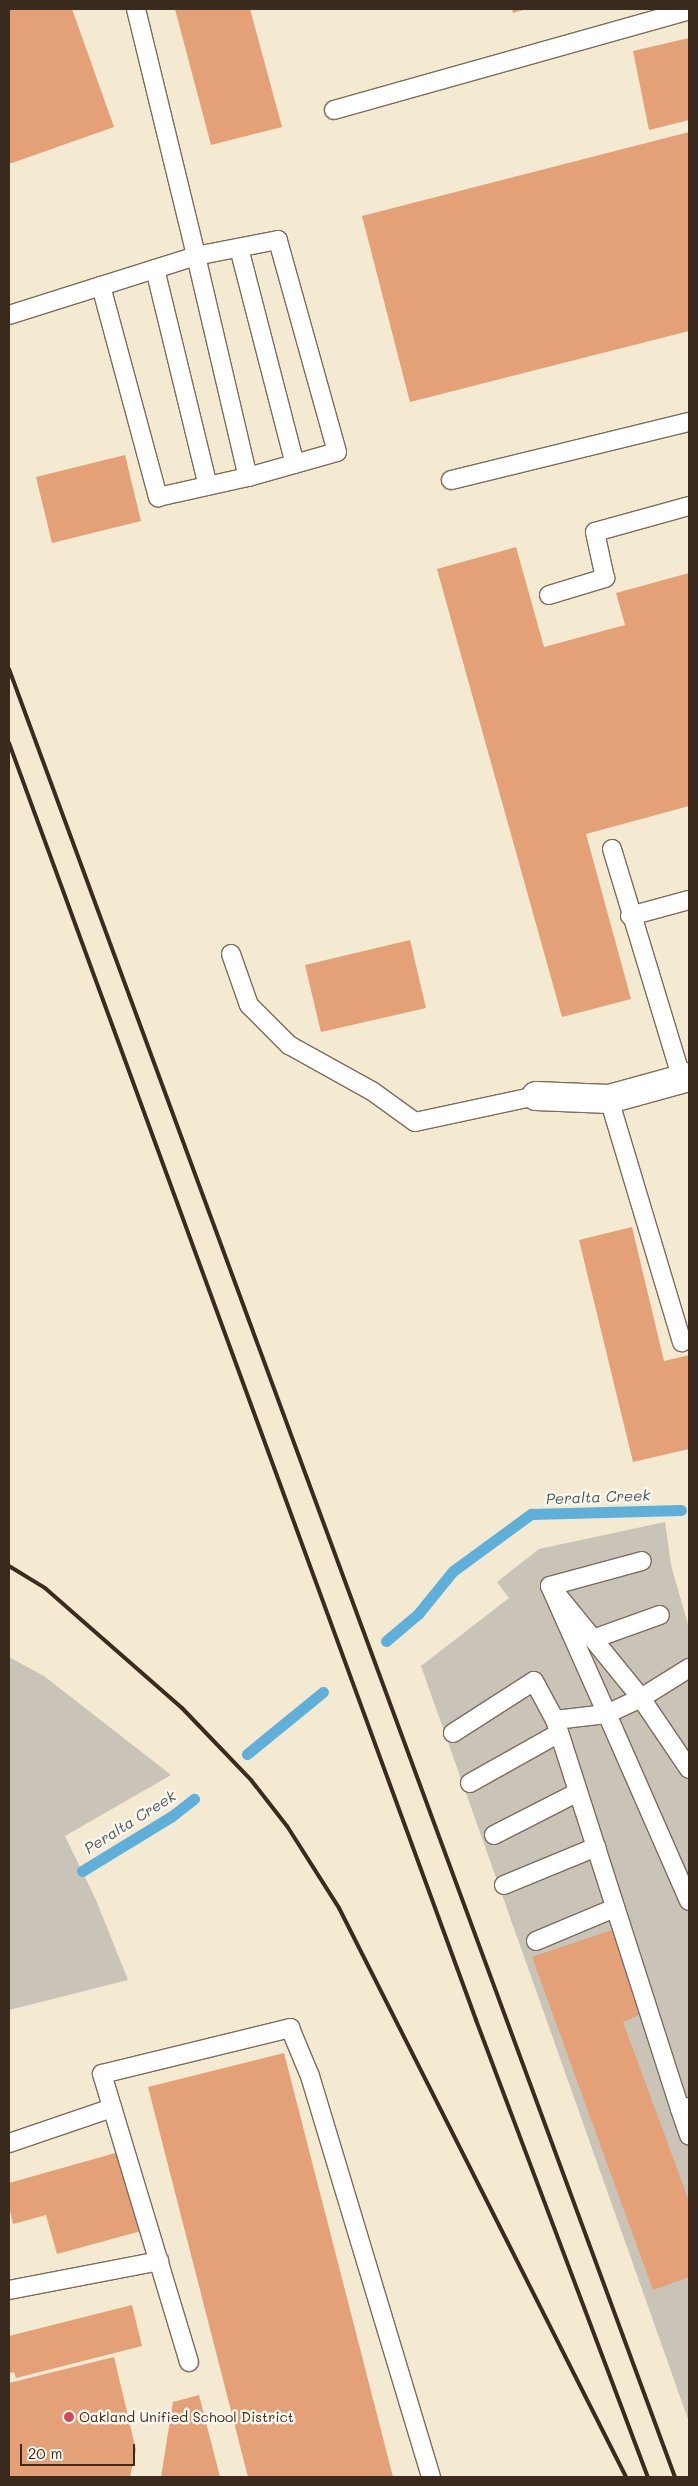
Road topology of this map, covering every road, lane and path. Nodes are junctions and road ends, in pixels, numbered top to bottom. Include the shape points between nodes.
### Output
1 (136, 9) edge
2 (689, 10) edge
3 (334, 110) dead end
4 (240, 248) junction
5 (196, 256) junction
6 (155, 269) junction
7 (101, 286) junction
8 (9, 315) edge
9 (689, 422) edge
10 (295, 464) junction
11 (248, 477) junction
12 (450, 480) dead end
13 (208, 486) junction
14 (689, 506) edge
15 (549, 595) dead end
16 (612, 849) dead end
17 (689, 900) edge
18 (630, 916) junction
19 (231, 954) dead end
20 (686, 1078) edge
21 (536, 1096) joint
22 (610, 1099) junction
23 (682, 1342) dead end
24 (642, 1561) dead end
25 (550, 1586) junction
26 (660, 1615) dead end
27 (593, 1639) junction
28 (689, 1668) edge
29 (640, 1698) junction
30 (607, 1714) junction
31 (557, 1726) junction
32 (453, 1732) dead end
33 (689, 1769) edge
34 (470, 1783) dead end
35 (578, 1792) junction
36 (494, 1834) dead end
37 (596, 1847) junction
38 (504, 1885) dead end
39 (689, 1901) edge
40 (616, 1908) junction
41 (536, 1940) dead end
42 (112, 2108) junction
43 (685, 2108) edge
44 (689, 2135) edge
45 (9, 2143) edge
46 (159, 2261) junction
47 (9, 2290) edge
48 (189, 2362) dead end
49 (431, 2477) edge

1 - 5 lane
2 - 3 lane
4 - 5 lane
4 - 10 lane
4 - 10 lane via 278,240 337,452
5 - 6 lane
5 - 11 lane
6 - 7 lane
6 - 13 lane
7 - 8 lane
7 - 13 lane via 158,497
9 - 12 lane
10 - 11 lane
11 - 13 lane
14 - 15 lane via 594,532 605,578
16 - 18 lane
17 - 18 lane
18 - 20 lane
19 - 21 lane via 249,1005 289,1045 372,1091 415,1122
20 - 22 street
21 - 22 street
22 - 23 lane
24 - 25 lane
25 - 27 lane
25 - 30 lane
26 - 27 lane
27 - 29 lane
28 - 29 lane
29 - 30 lane
29 - 33 lane
30 - 31 lane
30 - 39 lane
31 - 32 lane via 534,1681
31 - 34 lane
31 - 35 lane
35 - 36 lane
35 - 37 lane
37 - 38 lane
37 - 40 lane
40 - 41 lane
40 - 43 lane
42 - 45 lane
42 - 46 lane
42 - 49 lane via 102,2074 290,2028 310,2076
43 - 44 lane
46 - 47 lane
46 - 48 lane

